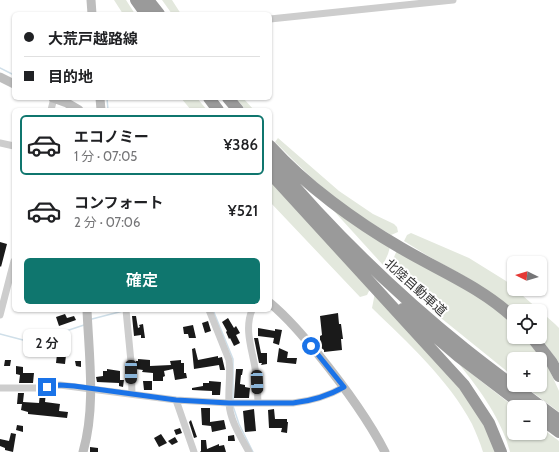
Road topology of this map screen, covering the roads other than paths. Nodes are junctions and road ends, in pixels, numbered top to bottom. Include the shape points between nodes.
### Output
1 (90, 0) edge
2 (136, 0) edge
3 (148, 0) edge
4 (453, 0) edge
5 (92, 12) edge
6 (145, 12) edge
7 (157, 12) edge
8 (272, 19) edge
9 (0, 78) edge
10 (12, 83) edge
11 (59, 100) edge
12 (222, 100) edge
13 (230, 100) edge
14 (75, 108) edge
15 (228, 108) edge
16 (236, 108) edge
17 (0, 143) edge
18 (12, 146) edge
19 (272, 148) edge
20 (272, 160) edge
21 (272, 175) edge
22 (317, 224) junction
23 (12, 269) edge
24 (272, 305) edge
25 (87, 312) edge
26 (126, 312) edge
27 (210, 312) edge
28 (251, 312) edge
29 (507, 312) edge
30 (0, 315) edge
31 (537, 344) edge
32 (559, 376) edge
33 (344, 387) junction
34 (0, 388) edge
35 (90, 389) junction
36 (132, 394) junction
37 (176, 400) junction
38 (516, 400) edge
39 (229, 403) junction
40 (258, 403) junction
41 (559, 420) edge
42 (547, 423) edge
43 (559, 432) edge
44 (82, 452) edge
45 (194, 452) edge
46 (248, 452) edge
47 (385, 452) edge
48 (501, 452) edge

1 - 5 main road
2 - 6 highway
3 - 7 highway
4 - 8 street
9 - 10 main road
11 - 14 main road
12 - 15 highway
13 - 16 highway
17 - 18 street
19 - 29 highway, 北陸自動車道 via 302,177 356,219 401,248 470,285
20 - 41 highway, 北陸自動車道 via 327,221 400,292 464,348
21 - 22 highway, 北陸自動車道
22 - 38 highway, 北陸自動車道 via 429,332
22 - 48 highway, 北陸自動車道 via 464,384 489,423
23 - 30 street
24 - 33 main road via 296,328
25 - 35 main road
26 - 36 street
27 - 39 street via 229,360
28 - 40 street via 248,330
31 - 32 highway
33 - 40 street via 330,395 304,402
33 - 47 main road
34 - 35 street via 60,385
35 - 36 street
35 - 44 main road via 87,430
36 - 37 street
37 - 39 street
37 - 45 street
39 - 40 street
39 - 46 street via 232,418
42 - 43 highway

